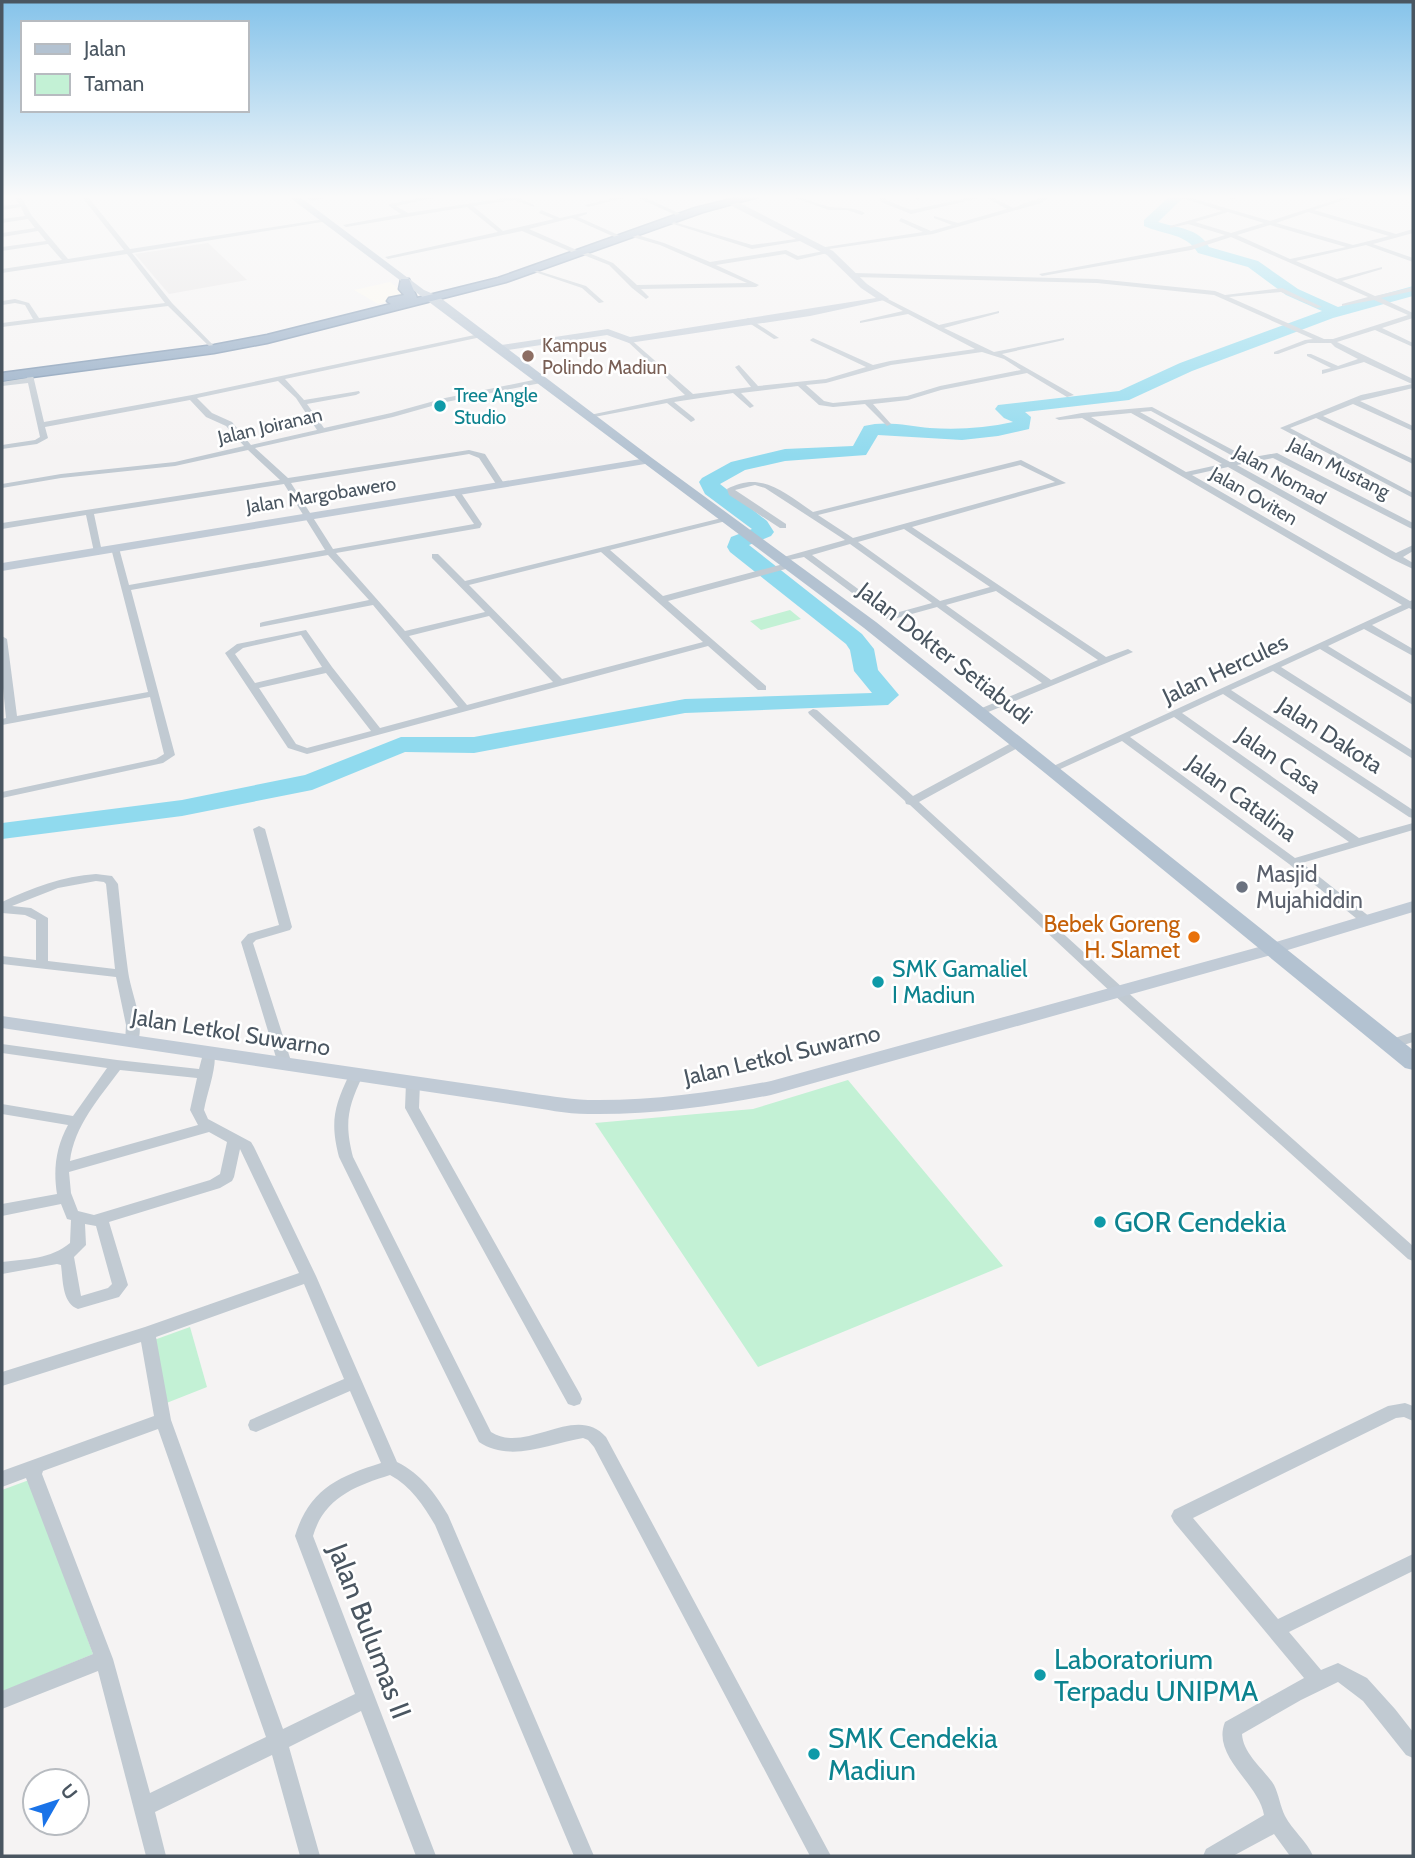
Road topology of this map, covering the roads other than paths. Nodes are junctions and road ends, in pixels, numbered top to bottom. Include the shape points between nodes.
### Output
1 (153, 284) edge
2 (405, 284) edge
3 (410, 284) edge
4 (423, 284) edge
5 (485, 284) edge
6 (574, 284) edge
7 (631, 284) edge
8 (753, 284) edge
9 (862, 284) edge
10 (1122, 284) edge
11 (1345, 284) edge
12 (634, 287) junction
13 (1413, 289) edge
14 (1224, 295) junction
15 (646, 297) dead end
16 (1376, 297) junction
17 (434, 298) junction
18 (884, 299) junction
19 (601, 302) dead end
20 (2, 303) edge
21 (170, 304) junction
22 (1344, 305) dead end
23 (1319, 307) dead end
24 (382, 309) junction
25 (911, 312) junction
26 (997, 312) dead end
27 (1413, 315) edge
28 (748, 320) junction
29 (37, 321) junction
30 (862, 322) dead end
31 (2, 325) edge
32 (939, 327) junction
33 (1374, 327) junction
34 (484, 335) junction
35 (776, 338) dead end
36 (1062, 339) dead end
37 (629, 340) junction
38 (813, 340) dead end
39 (1321, 340) junction
40 (1333, 341) junction
41 (1413, 345) edge
42 (501, 348) junction
43 (214, 349) junction
44 (982, 351) junction
45 (1276, 353) dead end
46 (993, 354) junction
47 (1309, 355) dead end
48 (1365, 359) junction
49 (740, 367) dead end
50 (873, 368) junction
51 (1337, 368) junction
52 (1026, 372) junction
53 (1325, 372) dead end
54 (2, 377) edge
55 (30, 377) junction
56 (280, 379) junction
57 (543, 380) junction
58 (2, 384) edge
59 (800, 384) junction
60 (1413, 384) edge
61 (756, 389) junction
62 (736, 391) junction
63 (356, 393) dead end
64 (1070, 395) dead end
65 (691, 396) junction
66 (192, 397) junction
67 (668, 400) junction
68 (1353, 401) junction
69 (303, 402) junction
70 (868, 403) junction
71 (750, 406) dead end
72 (1132, 411) junction
73 (1082, 415) junction
74 (1316, 415) junction
75 (589, 416) junction
76 (1059, 418) dead end
77 (691, 420) dead end
78 (887, 424) dead end
79 (42, 425) junction
80 (1413, 429) edge
81 (321, 430) junction
82 (2, 447) edge
83 (249, 447) junction
84 (1246, 460) junction
85 (647, 461) junction
86 (1413, 462) edge
87 (1229, 465) junction
88 (1186, 474) junction
89 (286, 481) junction
90 (501, 485) junction
91 (2, 486) edge
92 (456, 492) junction
93 (1413, 496) edge
94 (89, 512) junction
95 (810, 515) junction
96 (308, 517) junction
97 (727, 518) junction
98 (2, 526) edge
99 (783, 526) dead end
100 (1413, 526) edge
101 (906, 527) junction
102 (853, 542) junction
103 (115, 548) junction
104 (1413, 548) edge
105 (603, 549) junction
106 (99, 552) junction
107 (330, 552) junction
108 (806, 554) junction
109 (435, 556) dead end
110 (1395, 557) junction
111 (783, 565) junction
112 (1413, 566) edge
113 (2, 567) edge
114 (464, 584) junction
115 (125, 588) junction
116 (998, 588) junction
117 (660, 600) junction
118 (374, 602) junction
119 (940, 605) junction
120 (1412, 605) edge
121 (492, 613) junction
122 (264, 625) dead end
123 (1366, 626) junction
124 (403, 634) junction
125 (2, 639) edge
126 (709, 643) junction
127 (1321, 646) junction
128 (1128, 652) dead end
129 (1413, 653) edge
130 (1105, 661) junction
131 (1274, 667) junction
132 (328, 669) junction
133 (561, 683) junction
134 (1050, 684) junction
135 (251, 687) junction
136 (762, 688) dead end
137 (1224, 690) junction
138 (152, 694) junction
139 (1413, 702) edge
140 (465, 709) junction
141 (813, 712) dead end
142 (981, 712) junction
143 (1176, 713) junction
144 (7, 721) edge
145 (377, 732) junction
146 (1124, 737) junction
147 (1019, 743) junction
148 (1413, 756) edge
149 (1052, 769) junction
150 (2, 795) edge
151 (910, 802) junction
152 (1413, 815) edge
153 (1413, 826) edge
154 (259, 829) dead end
155 (1357, 842) junction
156 (1293, 862) junction
157 (1413, 906) edge
158 (2, 908) edge
159 (1366, 920) junction
160 (1272, 949) junction
161 (2, 960) edge
162 (42, 964) junction
163 (122, 974) junction
164 (1119, 992) junction
165 (2, 1022) edge
166 (1413, 1037) edge
167 (132, 1042) junction
168 (1391, 1045) junction
169 (2, 1048) edge
170 (209, 1053) junction
171 (1413, 1062) edge
172 (285, 1064) junction
173 (117, 1065) junction
174 (206, 1074) junction
175 (356, 1075) junction
176 (413, 1083) junction
177 (2, 1109) edge
178 (76, 1121) junction
179 (211, 1126) junction
180 (235, 1140) junction
181 (62, 1169) junction
182 (64, 1198) junction
183 (2, 1210) edge
184 (78, 1219) junction
185 (101, 1219) junction
186 (1413, 1255) edge
187 (59, 1259) junction
188 (2, 1268) edge
189 (308, 1276) junction
190 (148, 1334) junction
191 (2, 1379) edge
192 (354, 1382) junction
193 (574, 1399) dead end
194 (1413, 1414) edge
195 (163, 1420) junction
196 (256, 1425) dead end
197 (37, 1466) junction
198 (391, 1467) junction
199 (2, 1479) edge
200 (1413, 1562) edge
201 (1275, 1630) junction
202 (104, 1659) junction
203 (1320, 1682) junction
204 (366, 1699) junction
205 (2, 1700) edge
206 (278, 1743) junction
207 (1413, 1748) edge
208 (143, 1807) junction
209 (1275, 1819) junction
210 (156, 1856) edge
211 (310, 1856) edge
212 (426, 1856) edge
213 (584, 1856) edge
214 (821, 1856) edge
215 (1213, 1856) edge
216 (1303, 1856) edge

1 - 21 street
2 - 24 highway via 412,296 387,303
3 - 17 main road
4 - 17 main road
5 - 17 highway
6 - 19 street
7 - 12 street
8 - 12 street
9 - 18 street
10 - 14 street
11 - 16 street
12 - 15 street
13 - 16 street
14 - 23 street via 1282,290
14 - 39 street
16 - 22 street
16 - 27 street
17 - 24 highway
17 - 34 main road, Jalan Dokter Setiabudi
18 - 25 street
18 - 28 street
20 - 29 street via 22,301
21 - 29 street
21 - 43 street
24 - 43 highway
25 - 30 street
25 - 32 street
26 - 32 street
27 - 33 street
28 - 35 street
28 - 37 street
29 - 31 street
32 - 44 street
33 - 40 street
33 - 41 street
34 - 42 main road, Jalan Dokter Setiabudi
34 - 56 street
36 - 46 street
37 - 42 street via 608,332
37 - 65 street
38 - 50 street
39 - 40 street
39 - 45 street
40 - 48 street
42 - 57 main road, Jalan Dokter Setiabudi
43 - 55 highway
44 - 46 street
44 - 50 street
46 - 52 street
47 - 51 street
48 - 51 street
48 - 60 street
49 - 61 street
50 - 59 street via 841,379
51 - 53 street
52 - 64 street
52 - 70 street
54 - 55 highway
55 - 58 street
55 - 79 street
56 - 66 street
56 - 69 street
57 - 75 main road, Jalan Dokter Setiabudi
57 - 81 street, Jalan Joiranan
59 - 61 street
59 - 70 street via 824,404
60 - 68 street
61 - 62 street
62 - 65 street
62 - 71 street
63 - 69 street
65 - 67 street
66 - 79 street
66 - 83 street via 209,415 229,424
67 - 75 street
67 - 77 street
68 - 74 street
68 - 80 street
69 - 81 street
70 - 78 street
72 - 73 street
72 - 84 street via 1160,412
72 - 87 street, Jalan Nomad
73 - 76 street
73 - 88 street, Jalan Oviten
74 - 86 street
74 - 93 street via 1284,428
75 - 85 main road, Jalan Dokter Setiabudi
79 - 82 street via 42,440
81 - 83 street, Jalan Joiranan
83 - 89 street
83 - 91 street, Jalan Joiranan via 142,469
84 - 87 street
84 - 100 street, Jalan Mustang via 1279,456
85 - 90 street, Jalan Margobawero
85 - 97 main road, Jalan Dokter Setiabudi
87 - 88 street
87 - 110 street, Jalan Nomad
88 - 120 street, Jalan Oviten
89 - 90 street via 473,452 481,456
89 - 94 street
89 - 96 street
90 - 92 street, Jalan Margobawero
92 - 96 street, Jalan Margobawero
92 - 107 street via 477,526
94 - 98 street
94 - 106 street
95 - 99 street via 764,484 731,489
95 - 101 street via 1021,462 1062,483
95 - 102 street
96 - 103 street, Jalan Margobawero
96 - 107 street
97 - 105 street
97 - 111 main road, Jalan Dokter Setiabudi
101 - 102 street
101 - 116 street
102 - 108 street
102 - 119 street
103 - 106 street, Jalan Margobawero
103 - 115 street
104 - 110 street
105 - 114 street
105 - 117 street
106 - 113 street, Jalan Margobawero
107 - 115 street
107 - 118 street
108 - 111 street
108 - 119 street via 890,617
109 - 114 street
110 - 112 street, Jalan Nomad
111 - 117 street
111 - 142 main road, Jalan Dokter Setiabudi
114 - 121 street
115 - 138 street
116 - 119 street
116 - 130 street
117 - 126 street
118 - 122 street
118 - 124 street
119 - 134 street
120 - 123 street, Jalan Hercules
121 - 124 street
121 - 133 street
123 - 127 street, Jalan Hercules
123 - 129 street
124 - 140 street
125 - 144 street
126 - 133 street
126 - 136 street
127 - 131 street, Jalan Hercules
127 - 139 street
128 - 130 street
130 - 134 street
131 - 137 street, Jalan Hercules
131 - 148 street
132 - 135 street
132 - 135 street via 303,632 232,649 230,656
132 - 145 street
133 - 140 street
134 - 142 street
135 - 145 street via 298,750
137 - 143 street, Jalan Hercules
137 - 152 street, Jalan Dakota
138 - 144 street
138 - 150 street via 169,751 166,759
140 - 145 street
141 - 151 street
142 - 147 main road, Jalan Dokter Setiabudi
143 - 146 street, Jalan Hercules
143 - 155 street, Jalan Casa
146 - 149 street, Jalan Hercules
146 - 156 street, Jalan Catalina
147 - 149 main road, Jalan Dokter Setiabudi
147 - 151 street
149 - 160 main road, Jalan Dokter Setiabudi
151 - 164 street
153 - 155 street
154 - 172 street via 286,927 247,942
155 - 156 street
156 - 159 street, Jalan Catalina
157 - 159 street, Jalan Letkol Suwarno
158 - 162 street via 42,918
158 - 163 street via 37,891 82,879 108,879
159 - 160 street, Jalan Letkol Suwarno
160 - 164 street, Jalan Letkol Suwarno
160 - 168 main road, Jalan Dokter Setiabudi
161 - 162 street
162 - 163 street
163 - 167 street via 133,1024
164 - 176 street, Jalan Letkol Suwarno via 858,1065 710,1100 585,1107
164 - 186 street
165 - 167 street, Jalan Letkol Suwarno
166 - 168 street
167 - 170 street, Jalan Letkol Suwarno
168 - 171 main road, Jalan Dokter Setiabudi
169 - 173 street
170 - 172 street, Jalan Letkol Suwarno
170 - 174 street
172 - 175 street, Jalan Letkol Suwarno
173 - 174 street
173 - 178 street
174 - 179 street via 197,1110
175 - 176 street, Jalan Letkol Suwarno
175 - 214 street via 338,1121 346,1157 485,1437 508,1448 583,1431 600,1442
176 - 193 street via 412,1108
177 - 178 street
178 - 181 street
179 - 180 street
179 - 181 street
180 - 185 street via 227,1177
180 - 189 street via 249,1151
181 - 182 street
182 - 183 street
182 - 184 street
184 - 185 street
184 - 187 street via 78,1245
185 - 187 street via 120,1285 113,1293 78,1303 68,1260
187 - 188 street
189 - 190 street
189 - 192 street
190 - 191 street
190 - 195 street
192 - 196 street
192 - 198 street
194 - 201 street via 1394,1411 1180,1516
195 - 197 street
195 - 206 street
197 - 199 street
197 - 202 street via 33,1473
198 - 204 street, Jalan Bulumas II via 340,1485 306,1521 304,1536
198 - 213 street via 421,1488 442,1521
200 - 201 street
201 - 203 street
202 - 205 street
202 - 208 street
203 - 207 street via 1338,1672 1349,1676
203 - 209 street via 1232,1729 1234,1744 1275,1805
204 - 206 street
204 - 212 street, Jalan Bulumas II
206 - 208 street
206 - 211 street
208 - 210 street
209 - 215 street
209 - 216 street

